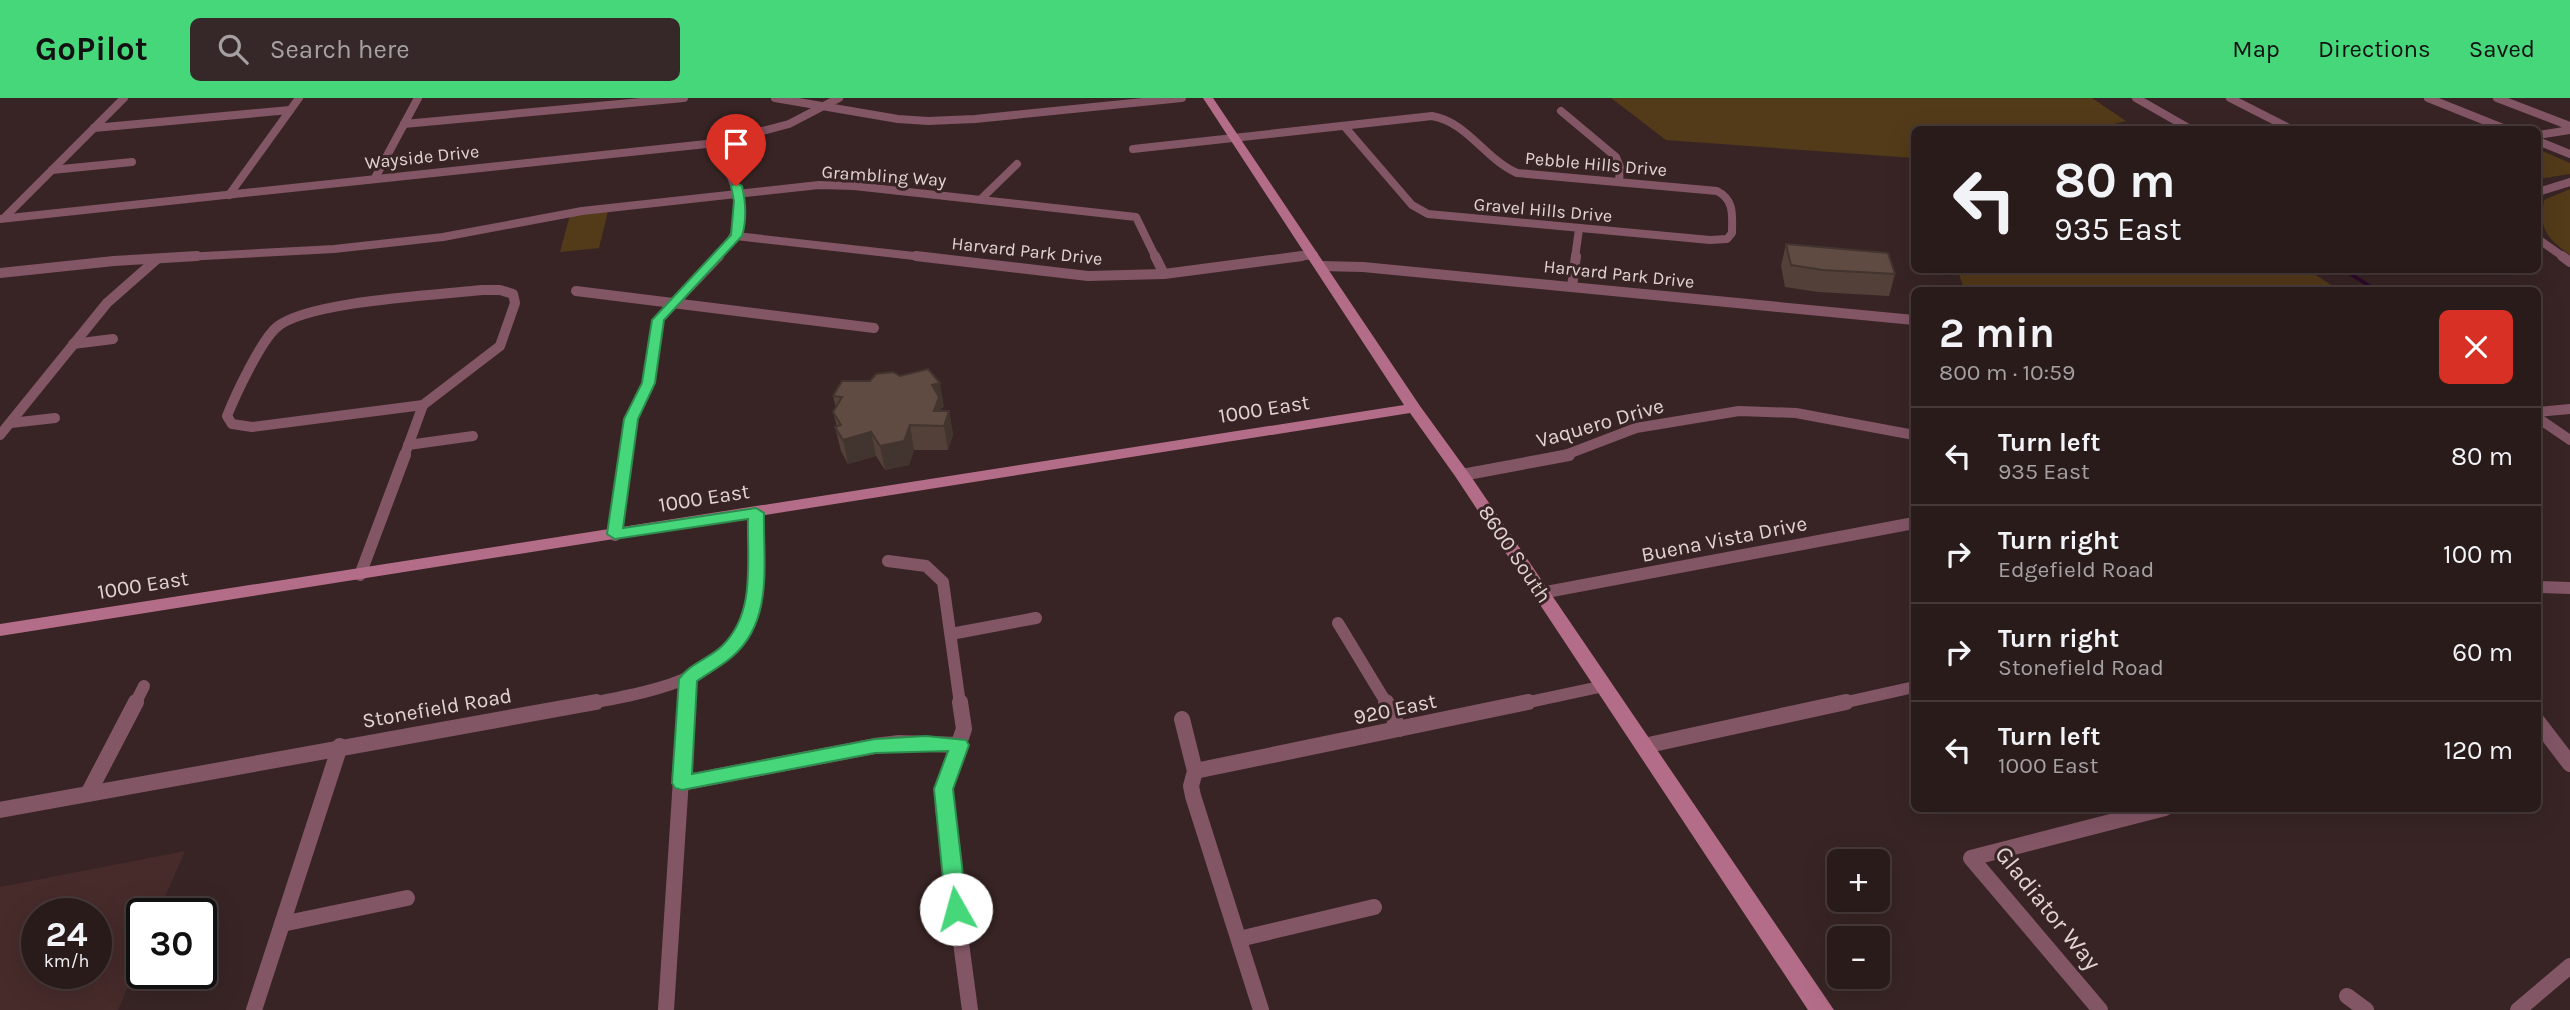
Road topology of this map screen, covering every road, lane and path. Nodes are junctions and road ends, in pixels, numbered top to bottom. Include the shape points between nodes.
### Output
1 (124, 98) edge
2 (299, 98) edge
3 (418, 98) edge
4 (684, 98) edge
5 (775, 98) edge
6 (839, 98) edge
7 (1182, 98) edge
8 (1208, 98) edge
9 (2136, 98) edge
10 (2230, 98) edge
11 (2428, 98) edge
12 (2497, 98) edge
13 (823, 106) junction
14 (290, 110) junction
15 (1562, 111) dead end
16 (404, 124) junction
17 (1344, 126) junction
18 (2185, 126) edge
19 (2285, 126) edge
20 (2498, 126) edge
21 (2570, 127) edge
22 (94, 128) junction
23 (2541, 132) edge
24 (1234, 138) junction
25 (2541, 142) edge
26 (716, 143) junction
27 (1133, 149) dead end
28 (2570, 154) edge
29 (132, 162) dead end
30 (1017, 164) dead end
31 (52, 170) junction
32 (375, 178) junction
33 (1619, 182) junction
34 (2570, 182) edge
35 (2541, 191) edge
36 (739, 194) junction
37 (1724, 194) joint
38 (229, 195) junction
39 (981, 200) junction
40 (2, 218) edge
41 (445, 223) dead end
42 (1579, 229) junction
43 (736, 236) junction
44 (443, 237) junction
45 (293, 241) dead end
46 (2541, 243) edge
47 (280, 254) junction
48 (158, 259) junction
49 (1317, 261) junction
50 (2570, 262) edge
51 (0, 273) edge
52 (1164, 274) junction
53 (1572, 287) junction
54 (576, 291) dead end
55 (673, 302) junction
56 (1911, 320) edge
57 (874, 328) dead end
58 (113, 339) dead end
59 (73, 344) junction
60 (423, 405) junction
61 (1414, 408) junction
62 (2570, 408) edge
63 (2541, 412) edge
64 (55, 418) dead end
65 (2541, 420) edge
66 (11, 423) junction
67 (1911, 434) edge
68 (0, 435) edge
69 (473, 436) dead end
70 (2570, 440) edge
71 (408, 445) junction
72 (1462, 475) junction
73 (756, 513) junction
74 (1911, 524) edge
75 (615, 534) junction
76 (888, 561) dead end
77 (360, 575) junction
78 (2541, 587) edge
79 (2570, 588) edge
80 (1541, 593) junction
81 (1036, 618) dead end
82 (1338, 623) dead end
83 (0, 630) edge
84 (951, 634) junction
85 (688, 679) junction
86 (144, 686) dead end
87 (1604, 686) junction
88 (1911, 688) edge
89 (1182, 719) dead end
90 (1399, 729) junction
91 (2543, 736) edge
92 (960, 745) junction
93 (340, 746) junction
94 (1644, 746) junction
95 (2570, 764) edge
96 (1195, 771) junction
97 (682, 783) junction
98 (88, 794) junction
99 (0, 810) edge
100 (2150, 812) edge
101 (407, 898) dead end
102 (1374, 907) dead end
103 (282, 924) junction
104 (1239, 939) junction
105 (2570, 966) edge
106 (2347, 996) dead end
107 (254, 1010) edge
108 (666, 1010) edge
109 (970, 1010) edge
110 (1261, 1010) edge
111 (1822, 1010) edge
112 (2100, 1010) edge
113 (2366, 1010) edge
114 (2518, 1010) edge

1 - 22 street
2 - 14 street
3 - 16 street
4 - 16 street
5 - 13 street
6 - 13 street, Wayside Drive
7 - 13 street via 944,121 898,120
8 - 24 main road, 8600 South
9 - 18 street
10 - 19 street
11 - 20 street
12 - 21 street
13 - 26 street, Wayside Drive via 771,130
14 - 22 street
14 - 38 street
15 - 33 street via 1616,157
16 - 32 street
17 - 24 street, Pebble Hills Drive
17 - 33 street, Pebble Hills Drive via 1442,116 1507,170
17 - 42 street, Gravel Hills Drive via 1419,210
21 - 23 street
22 - 31 street
24 - 27 street, Pebble Hills Drive
24 - 49 main road, 8600 South
25 - 28 street
26 - 32 street, Wayside Drive
26 - 36 street
29 - 31 street
30 - 39 street
31 - 40 street
32 - 38 street, Wayside Drive
33 - 37 street, Pebble Hills Drive
34 - 35 street
36 - 39 street, Grambling Way via 831,185
36 - 43 street
36 - 44 street, Grambling Way via 555,215
37 - 42 street, Gravel Hills Drive via 1731,202 1732,233 1721,240
38 - 40 street, Wayside Drive
39 - 52 street, Grambling Way via 1136,217
41 - 44 street
42 - 53 street
43 - 52 street, Harvard Park Drive via 1088,276
43 - 55 street
44 - 47 street, Grambling Way
45 - 47 street
46 - 50 street
47 - 48 street, Grambling Way
48 - 51 street, Grambling Way
48 - 59 street via 107,303
49 - 52 street, Harvard Park Drive
49 - 53 street, Harvard Park Drive
49 - 61 main road, 8600 South
53 - 56 street, Harvard Park Drive
54 - 55 street
55 - 57 street
55 - 75 street via 658,320 649,383 631,419
58 - 59 street
59 - 66 street
60 - 60 street via 500,346 515,303 513,294 482,290 290,318 274,331 229,411 228,421 236,427 261,426
60 - 71 street
61 - 72 main road, 8600 South
61 - 73 main road, 1000 East
62 - 63 street
64 - 66 street
65 - 70 street
66 - 68 street
67 - 72 street, Vaquero Drive via 1796,413 1739,411 1636,428 1569,455
69 - 71 street
71 - 77 street
72 - 80 main road, 8600 South
73 - 75 main road, 1000 East
73 - 85 street, Stonefield Road via 751,618 726,653
74 - 80 street, Buena Vista Drive
75 - 77 main road, 1000 East
76 - 84 street via 917,563 938,572
77 - 83 main road, 1000 East
78 - 79 street
80 - 87 main road, 8600 South
81 - 84 street
82 - 90 street via 1376,682
84 - 92 street via 963,713
85 - 93 street, Stonefield Road via 629,696
85 - 97 street
86 - 98 street
87 - 90 street, 920 East
87 - 94 main road, 8600 South
88 - 94 street
89 - 96 street
90 - 96 street, 920 East
91 - 95 street
92 - 97 street via 875,746
92 - 109 street via 943,789 943,808
93 - 98 street, Stonefield Road
93 - 103 street
94 - 111 main road, 8600 South
96 - 104 street via 1191,786
97 - 108 street
98 - 99 street, Stonefield Road
100 - 112 street, Gladiator Way via 1971,859
101 - 103 street
102 - 104 street
103 - 107 street
104 - 110 street
105 - 114 street
106 - 113 street

